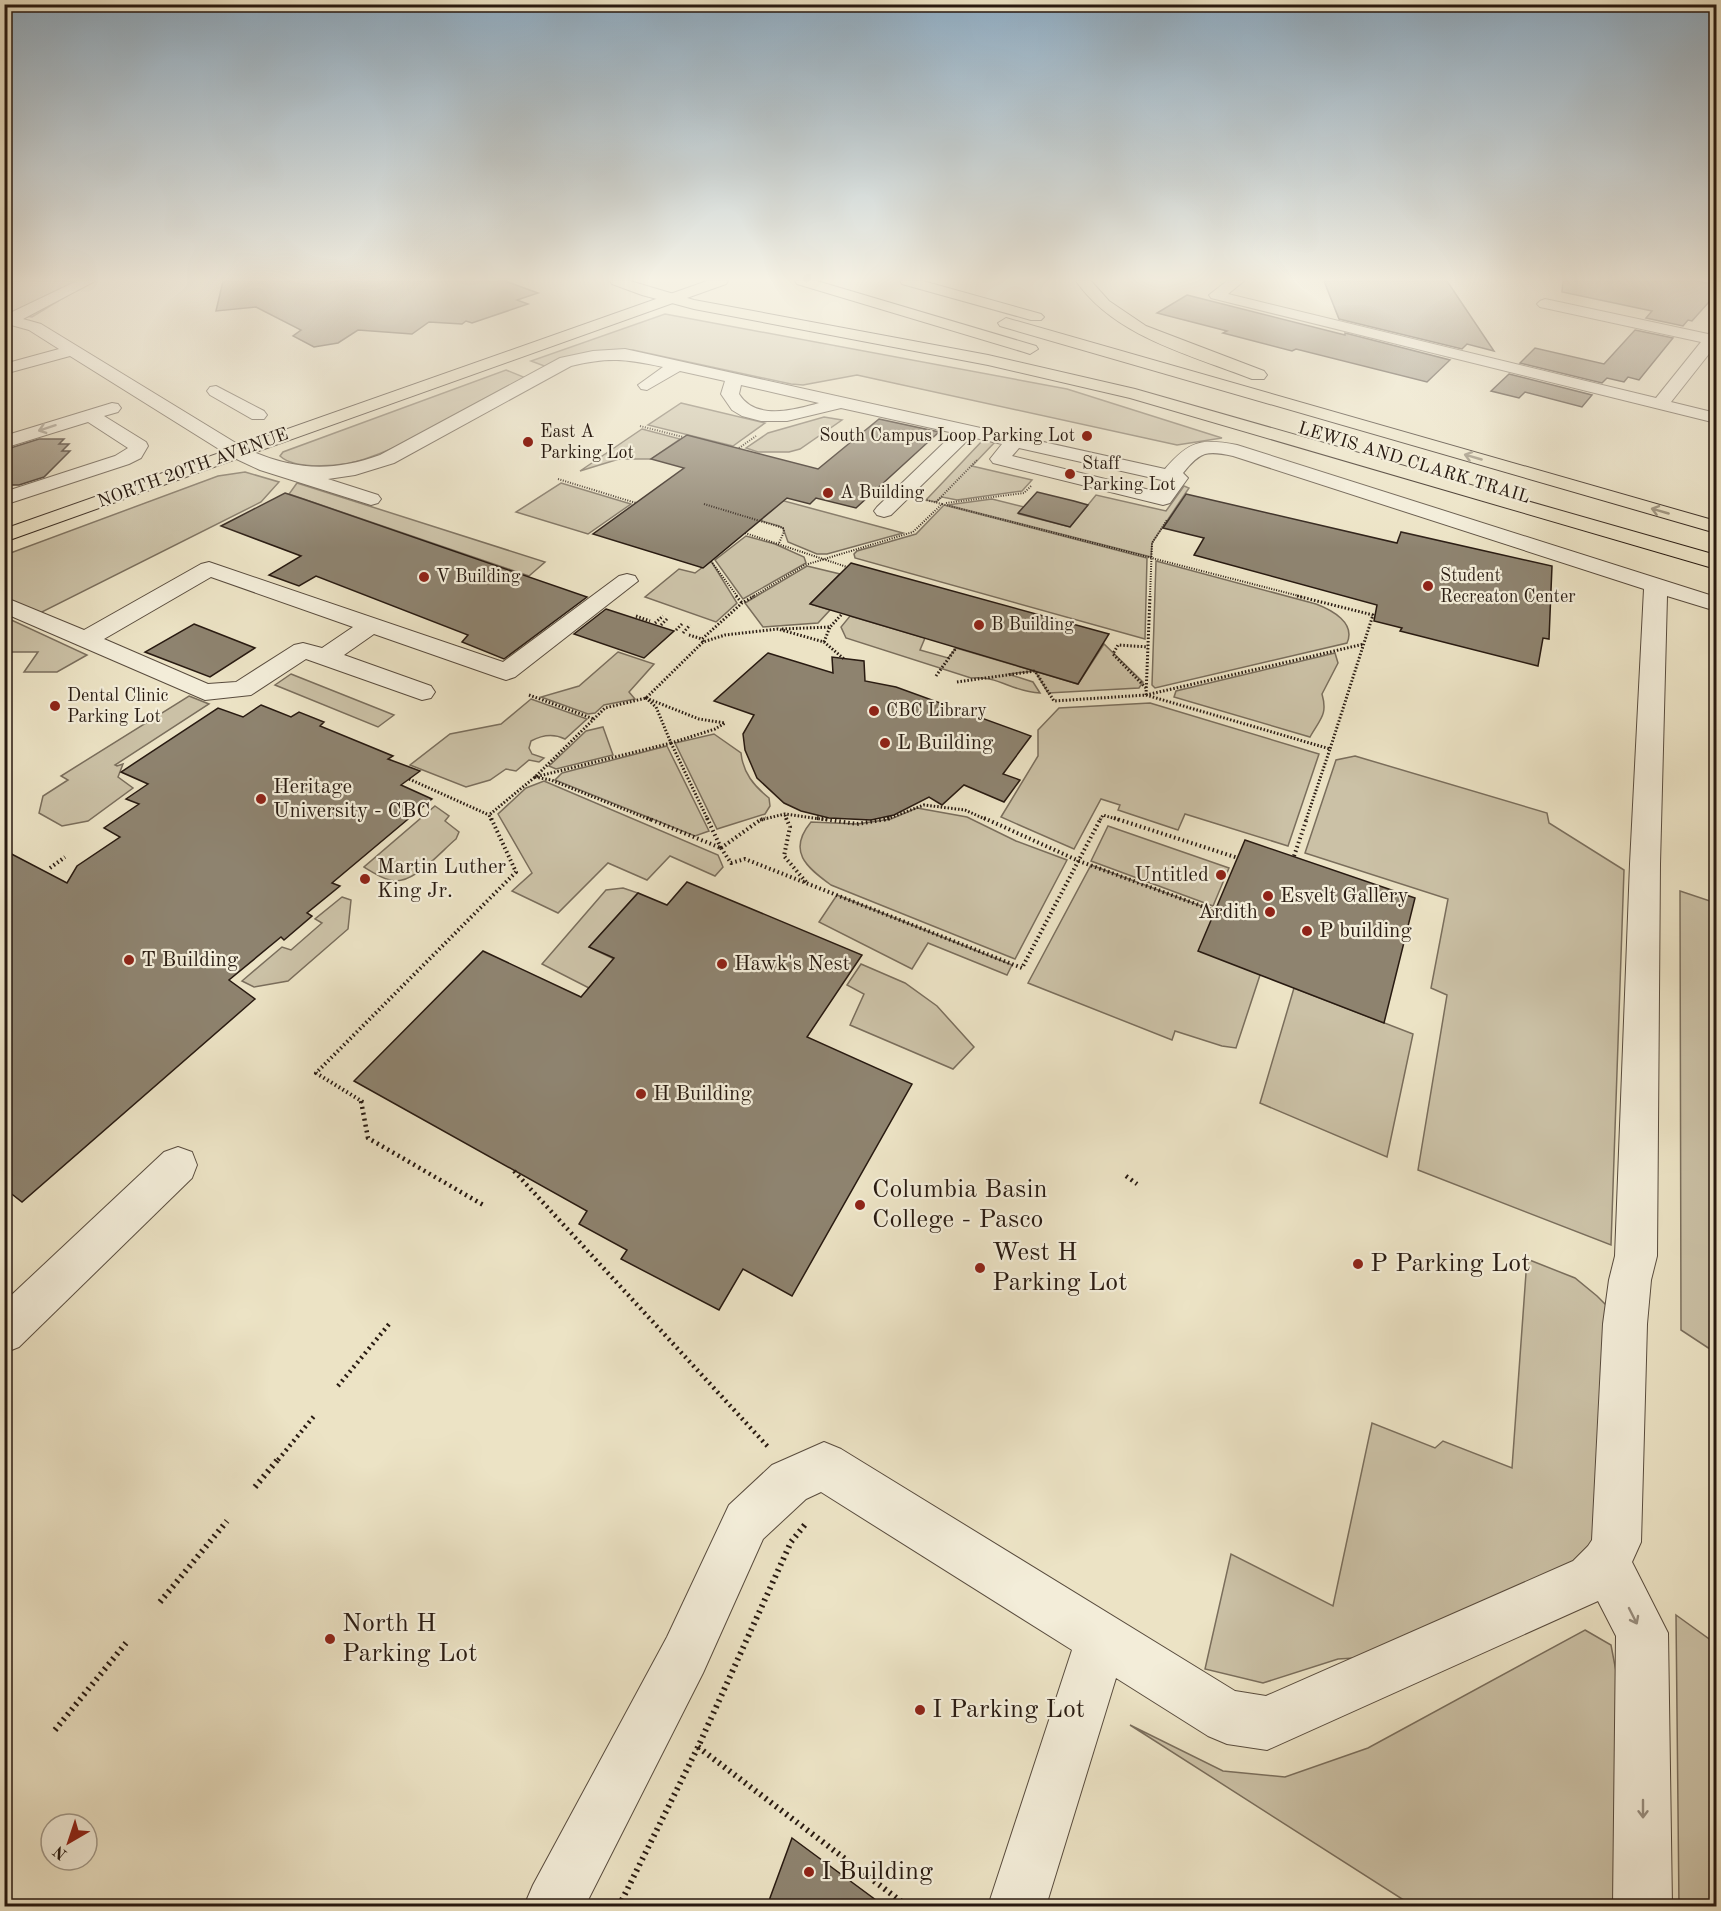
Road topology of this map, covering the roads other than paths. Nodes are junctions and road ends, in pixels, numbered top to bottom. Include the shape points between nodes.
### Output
1 (104, 370) edge
2 (469, 370) edge
3 (551, 370) edge
4 (670, 370) edge
5 (700, 370) edge
6 (1032, 370) edge
7 (1100, 370) edge
8 (1171, 370) edge
9 (1228, 370) edge
10 (1248, 370) edge
11 (1522, 370) edge
12 (1688, 370) edge
13 (734, 378) junction
14 (1277, 381) dead end
15 (646, 385) dead end
16 (216, 391) dead end
17 (1306, 392) dead end
18 (147, 397) junction
19 (839, 402) junction
20 (1660, 404) junction
21 (947, 406) dead end
22 (1374, 411) dead end
23 (90, 415) junction
24 (258, 415) dead end
25 (1716, 418) edge
26 (934, 423) junction
27 (968, 430) junction
28 (7, 445) edge
29 (237, 452) junction
30 (267, 466) junction
31 (1659, 491) dead end
32 (370, 499) dead end
33 (4, 501) edge
34 (884, 511) dead end
35 (36, 524) junction
36 (1716, 527) edge
37 (4, 536) edge
38 (1716, 553) edge
39 (1716, 562) edge
40 (627, 581) dead end
41 (1656, 585) junction
42 (4, 604) edge
43 (1716, 604) edge
44 (371, 625) junction
45 (86, 639) junction
46 (326, 657) junction
47 (422, 692) dead end
48 (178, 1165) dead end
49 (4, 1332) edge
50 (1606, 1564) junction
51 (1102, 1639) junction
52 (554, 1906) edge
53 (1017, 1906) edge
54 (1643, 1906) edge

1 - 18 street
2 - 29 main road, NORTH 20TH AVENUE
3 - 30 street via 364,468 327,475
4 - 15 street
5 - 13 street
6 - 39 main road via 1135,394
7 - 38 main road, LEWIS AND CLARK TRAIL
36 -> 8 main road
9 - 17 main road, LEWIS AND CLARK TRAIL
10 - 14 main road
11 - 20 street
12 - 20 street
13 - 19 street
13 - 19 street via 730,394 738,406 765,416 793,416
16 - 24 street
18 - 23 street
18 - 29 street
19 - 26 street
20 - 25 street
21 - 26 street
22 - 31 main road, LEWIS AND CLARK TRAIL
23 -> 28 street
23 - 33 street via 139,446 134,454
26 - 27 street
27 - 34 street
27 - 41 street via 1170,476 1192,450 1216,446
29 - 30 street
29 - 35 main road, NORTH 20TH AVENUE
30 - 32 street
33 - 35 street
35 - 37 main road, NORTH 20TH AVENUE
40 - 44 street via 506,672
41 - 43 street
41 - 50 street via 1635,1256 1625,1324 1616,1542
42 - 45 street
44 - 45 street via 209,569
44 - 46 street
45 - 46 street via 205,692 242,689 303,650
46 - 47 street
48 - 49 street
50 - 51 street via 1591,1578 1267,1723 1227,1717
50 -> 54 street via 1642,1633
51 - 52 street via 824,1466 789,1482 746,1522 686,1655
51 - 53 street

